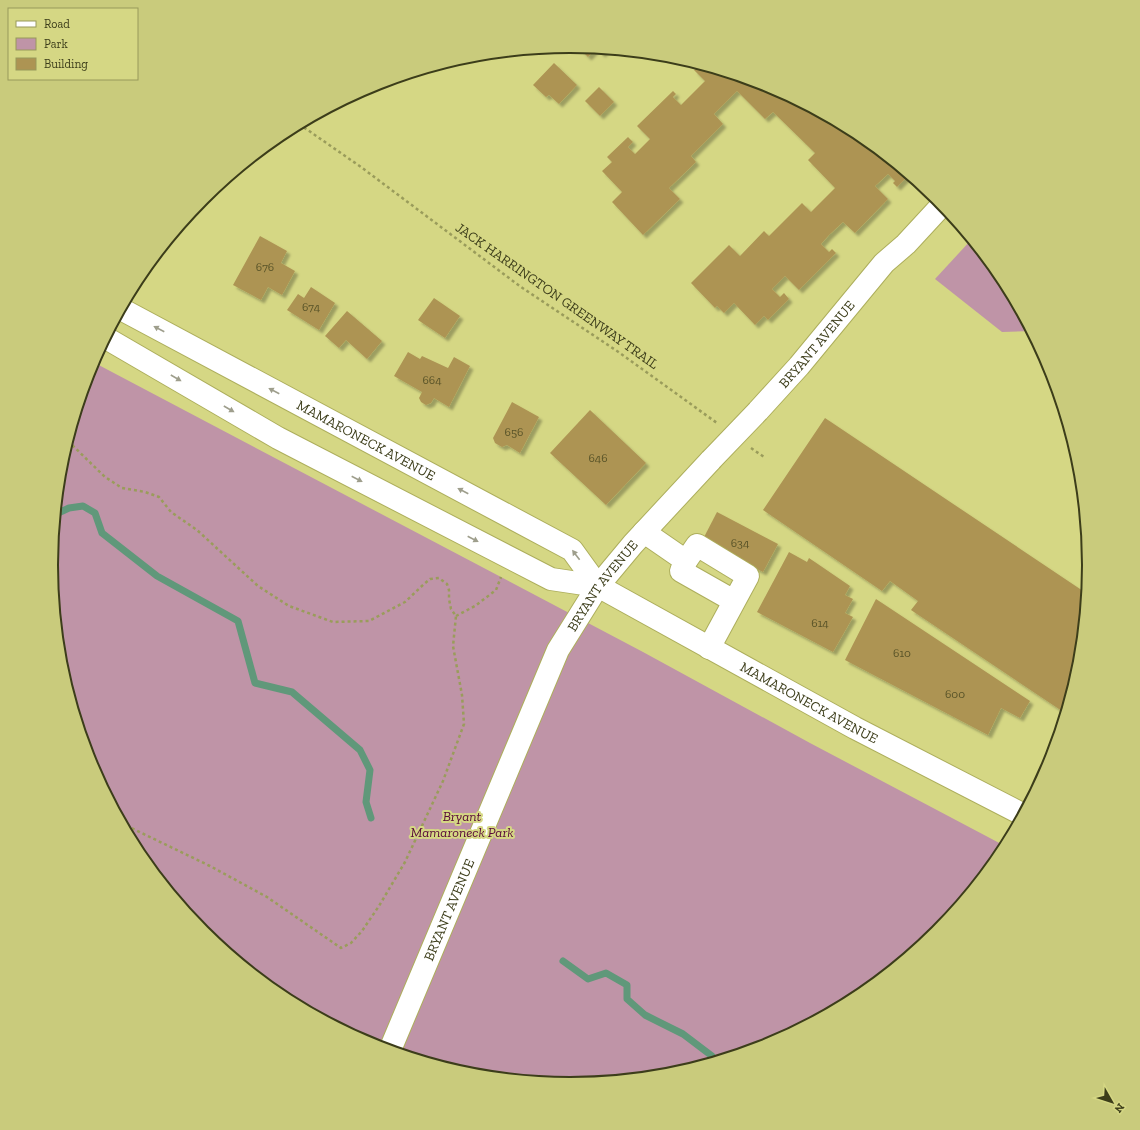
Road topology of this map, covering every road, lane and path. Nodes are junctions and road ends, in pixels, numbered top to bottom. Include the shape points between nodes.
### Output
1 (304, 128) edge
2 (938, 209) edge
3 (126, 311) edge
4 (110, 340) edge
5 (719, 425) dead end
6 (745, 443) dead end
7 (72, 446) edge
8 (764, 457) dead end
9 (644, 532) junction
10 (509, 558) junction
11 (686, 561) junction
12 (598, 586) junction
13 (734, 601) junction
14 (456, 616) junction
15 (710, 648) junction
16 (1018, 812) edge
17 (132, 829) edge
18 (392, 1045) edge

1 - 5 path, JACK HARRINGTON GREENWAY TRAIL via 521,287 617,351
2 - 9 main road, BRYANT AVENUE, bridge via 906,244 884,263 800,366
12 -> 3 main road, MAMARONECK AVENUE via 572,550
4 -> 10 main road, MAMARONECK AVENUE via 278,438
6 - 8 path
7 - 14 path via 105,477 122,488 159,497 171,512 197,530 258,586 289,606 333,622 369,621 405,602 430,580 439,578 447,584 451,608
9 - 11 main road
9 - 12 main road, BRYANT AVENUE
10 - 12 main road, MAMARONECK AVENUE via 551,579
10 - 14 path via 496,590
11 - 13 main road via 681,571
11 - 13 main road via 697,546 748,576
12 - 15 main road, MAMARONECK AVENUE
12 - 18 main road, BRYANT AVENUE via 558,650
13 - 15 main road
14 - 17 path via 453,646 462,695 464,724 406,862 379,906 351,943 341,948 267,897
15 - 16 main road, MAMARONECK AVENUE via 855,728

